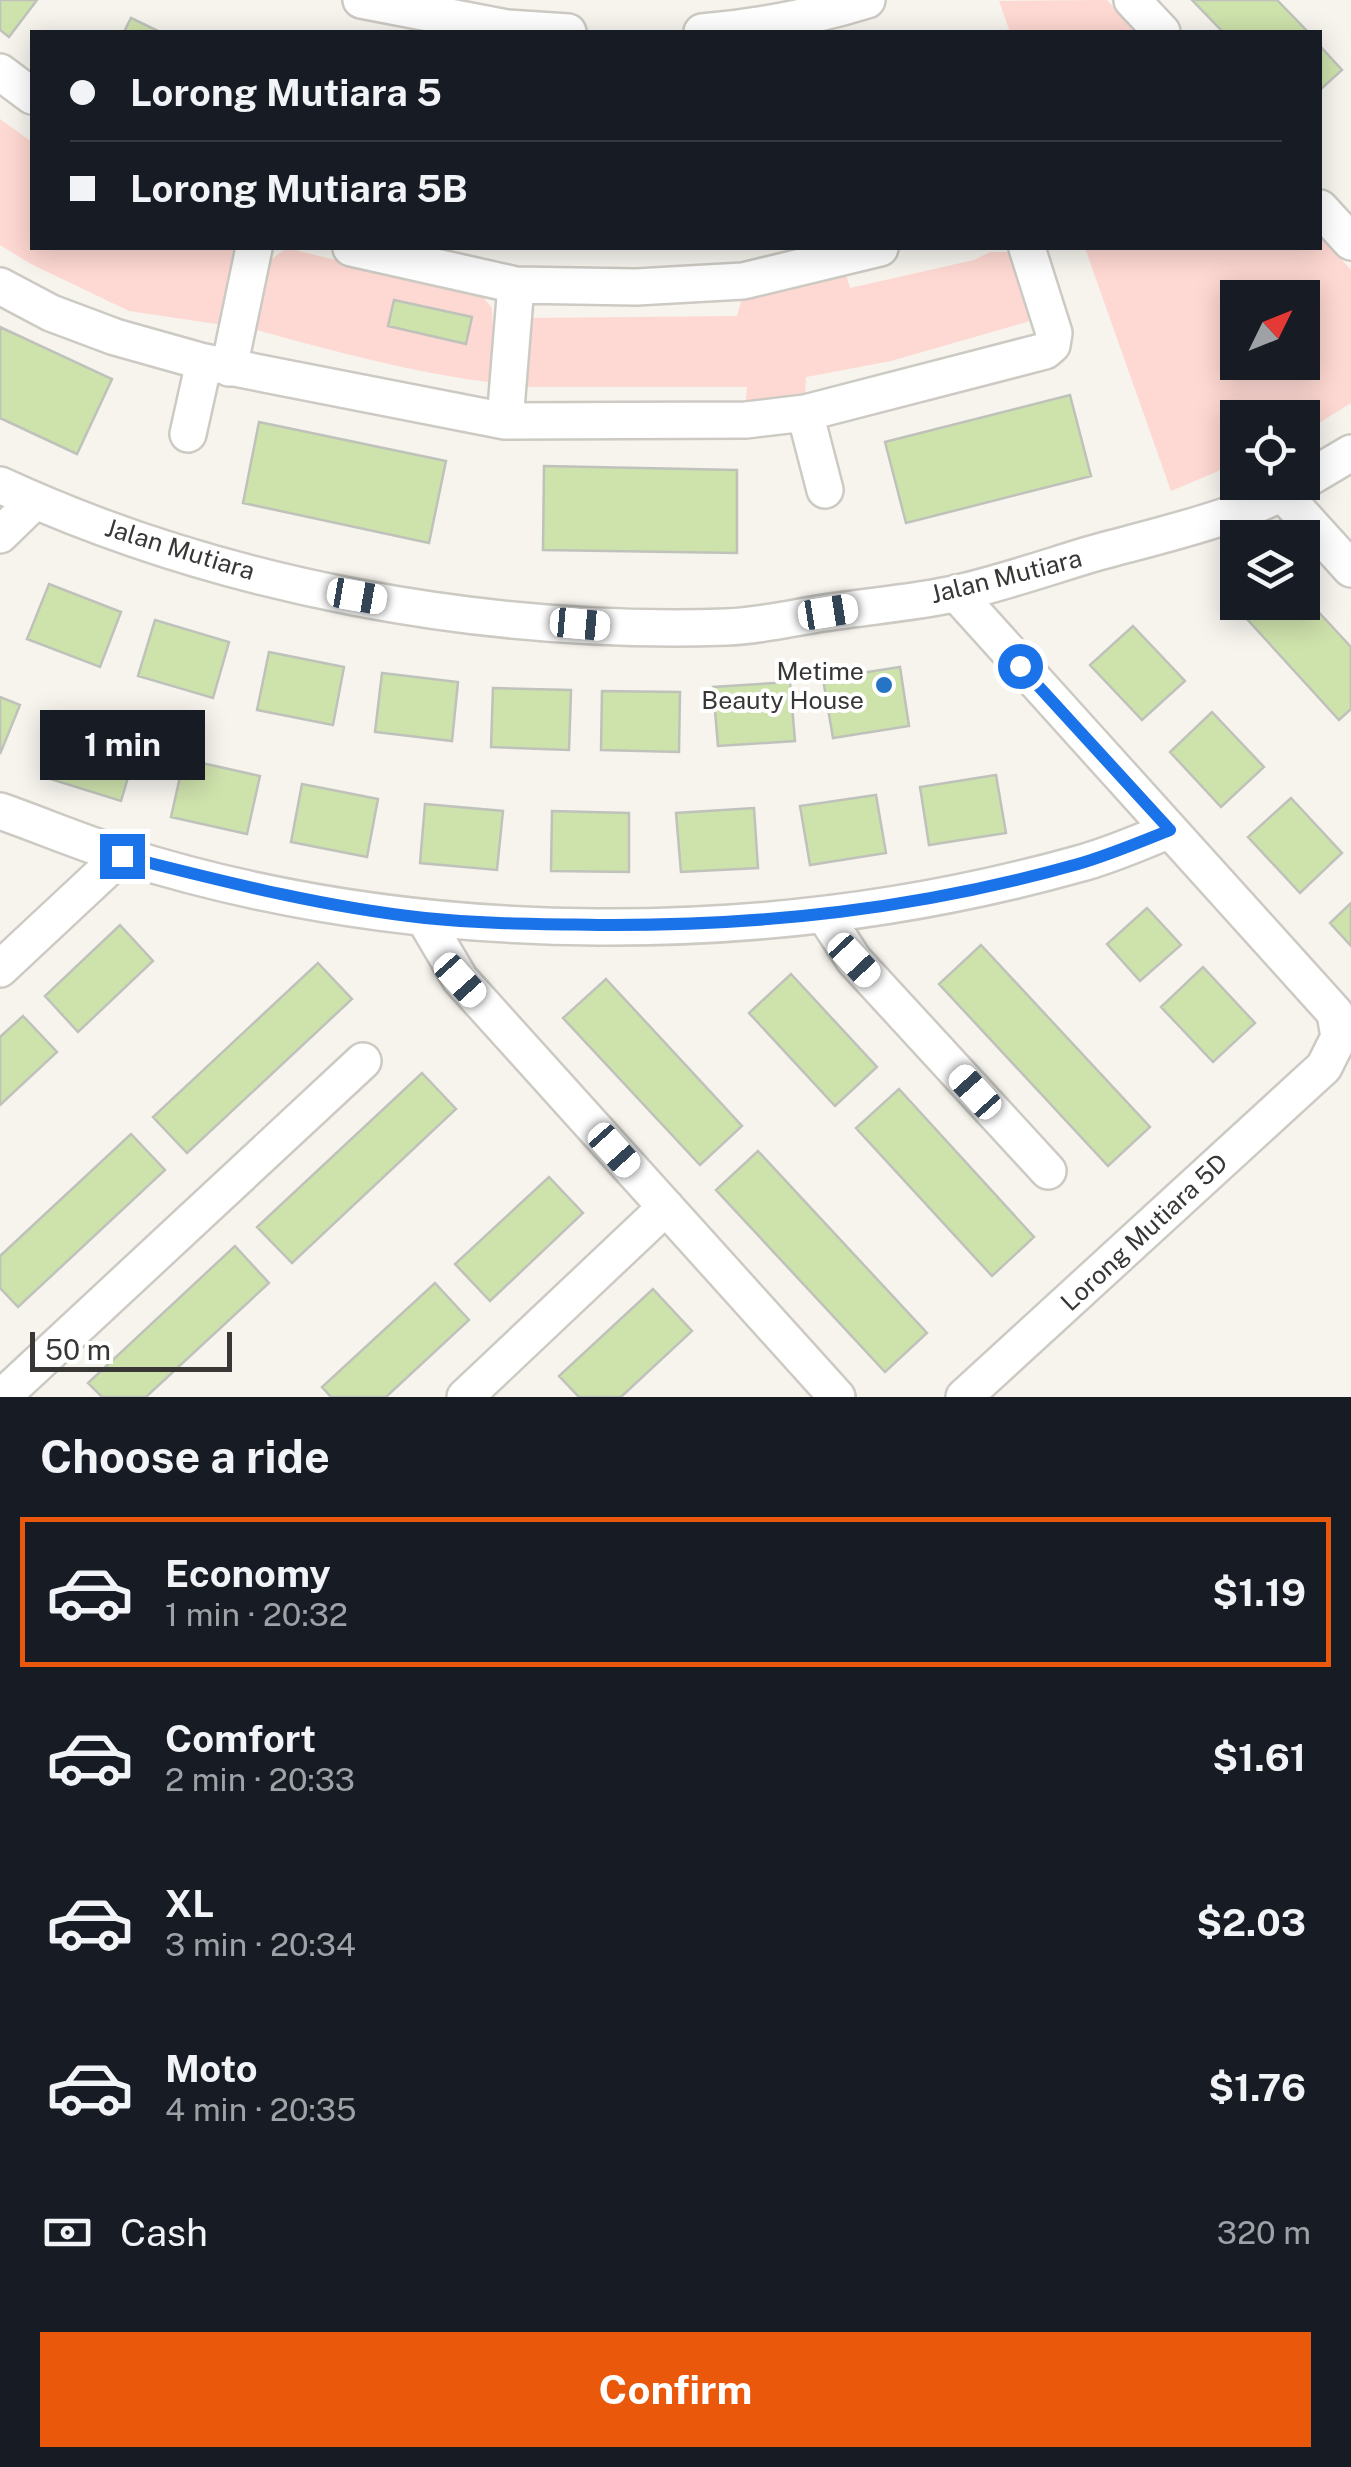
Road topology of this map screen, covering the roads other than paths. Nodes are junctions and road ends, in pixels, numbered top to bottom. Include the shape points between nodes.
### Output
1 (361, 0) edge
2 (867, 0) edge
3 (1132, 0) edge
4 (416, 23) edge
5 (460, 27) edge
6 (525, 30) edge
7 (717, 30) edge
8 (1160, 30) edge
9 (1322, 210) edge
10 (1351, 242) edge
11 (253, 250) edge
12 (374, 250) edge
13 (864, 250) edge
14 (1028, 250) edge
15 (410, 254) edge
16 (799, 258) edge
17 (516, 285) junction
18 (0, 286) edge
19 (216, 365) junction
20 (805, 413) junction
21 (505, 421) junction
22 (188, 434) dead end
23 (1351, 453) edge
24 (1320, 472) edge
25 (0, 485) edge
26 (824, 490) dead end
27 (1258, 500) edge
28 (1305, 500) edge
29 (36, 501) junction
30 (0, 535) edge
31 (1351, 569) edge
32 (956, 594) junction
33 (0, 811) edge
34 (1170, 830) junction
35 (122, 856) junction
36 (825, 916) junction
37 (424, 918) junction
38 (0, 969) edge
39 (363, 1061) dead end
40 (1048, 1170) dead end
41 (666, 1207) junction
42 (2, 1397) edge
43 (465, 1397) edge
44 (838, 1397) edge
45 (964, 1397) edge

1 - 4 street
2 - 7 street via 810,18
3 - 8 street
4 - 5 street
5 - 6 street
9 - 10 street
11 - 19 street
12 - 15 street
13 - 16 street
14 - 20 street via 1054,334 1045,351
15 - 17 street
16 - 17 street via 743,281
17 - 21 street
18 - 19 street via 115,338
19 - 21 street
19 - 22 street
20 - 21 street via 746,420
20 - 26 street
23 - 24 street, Jalan Mutiara
25 - 29 street, Jalan Mutiara
27 - 32 street, Jalan Mutiara
28 - 31 street
29 - 30 street
29 - 32 street, Jalan Mutiara via 170,550 298,585 484,618 731,627
32 - 34 street
33 - 35 street
34 - 36 street via 1082,863 995,885
34 - 45 street, Lorong Mutiara 5D via 1335,1013 1339,1037 1324,1067
35 - 37 street via 273,894
35 - 38 street
36 - 37 street via 696,925
36 - 40 street via 854,960
37 - 41 street via 460,980
39 - 42 street
41 - 43 street
41 - 44 street

